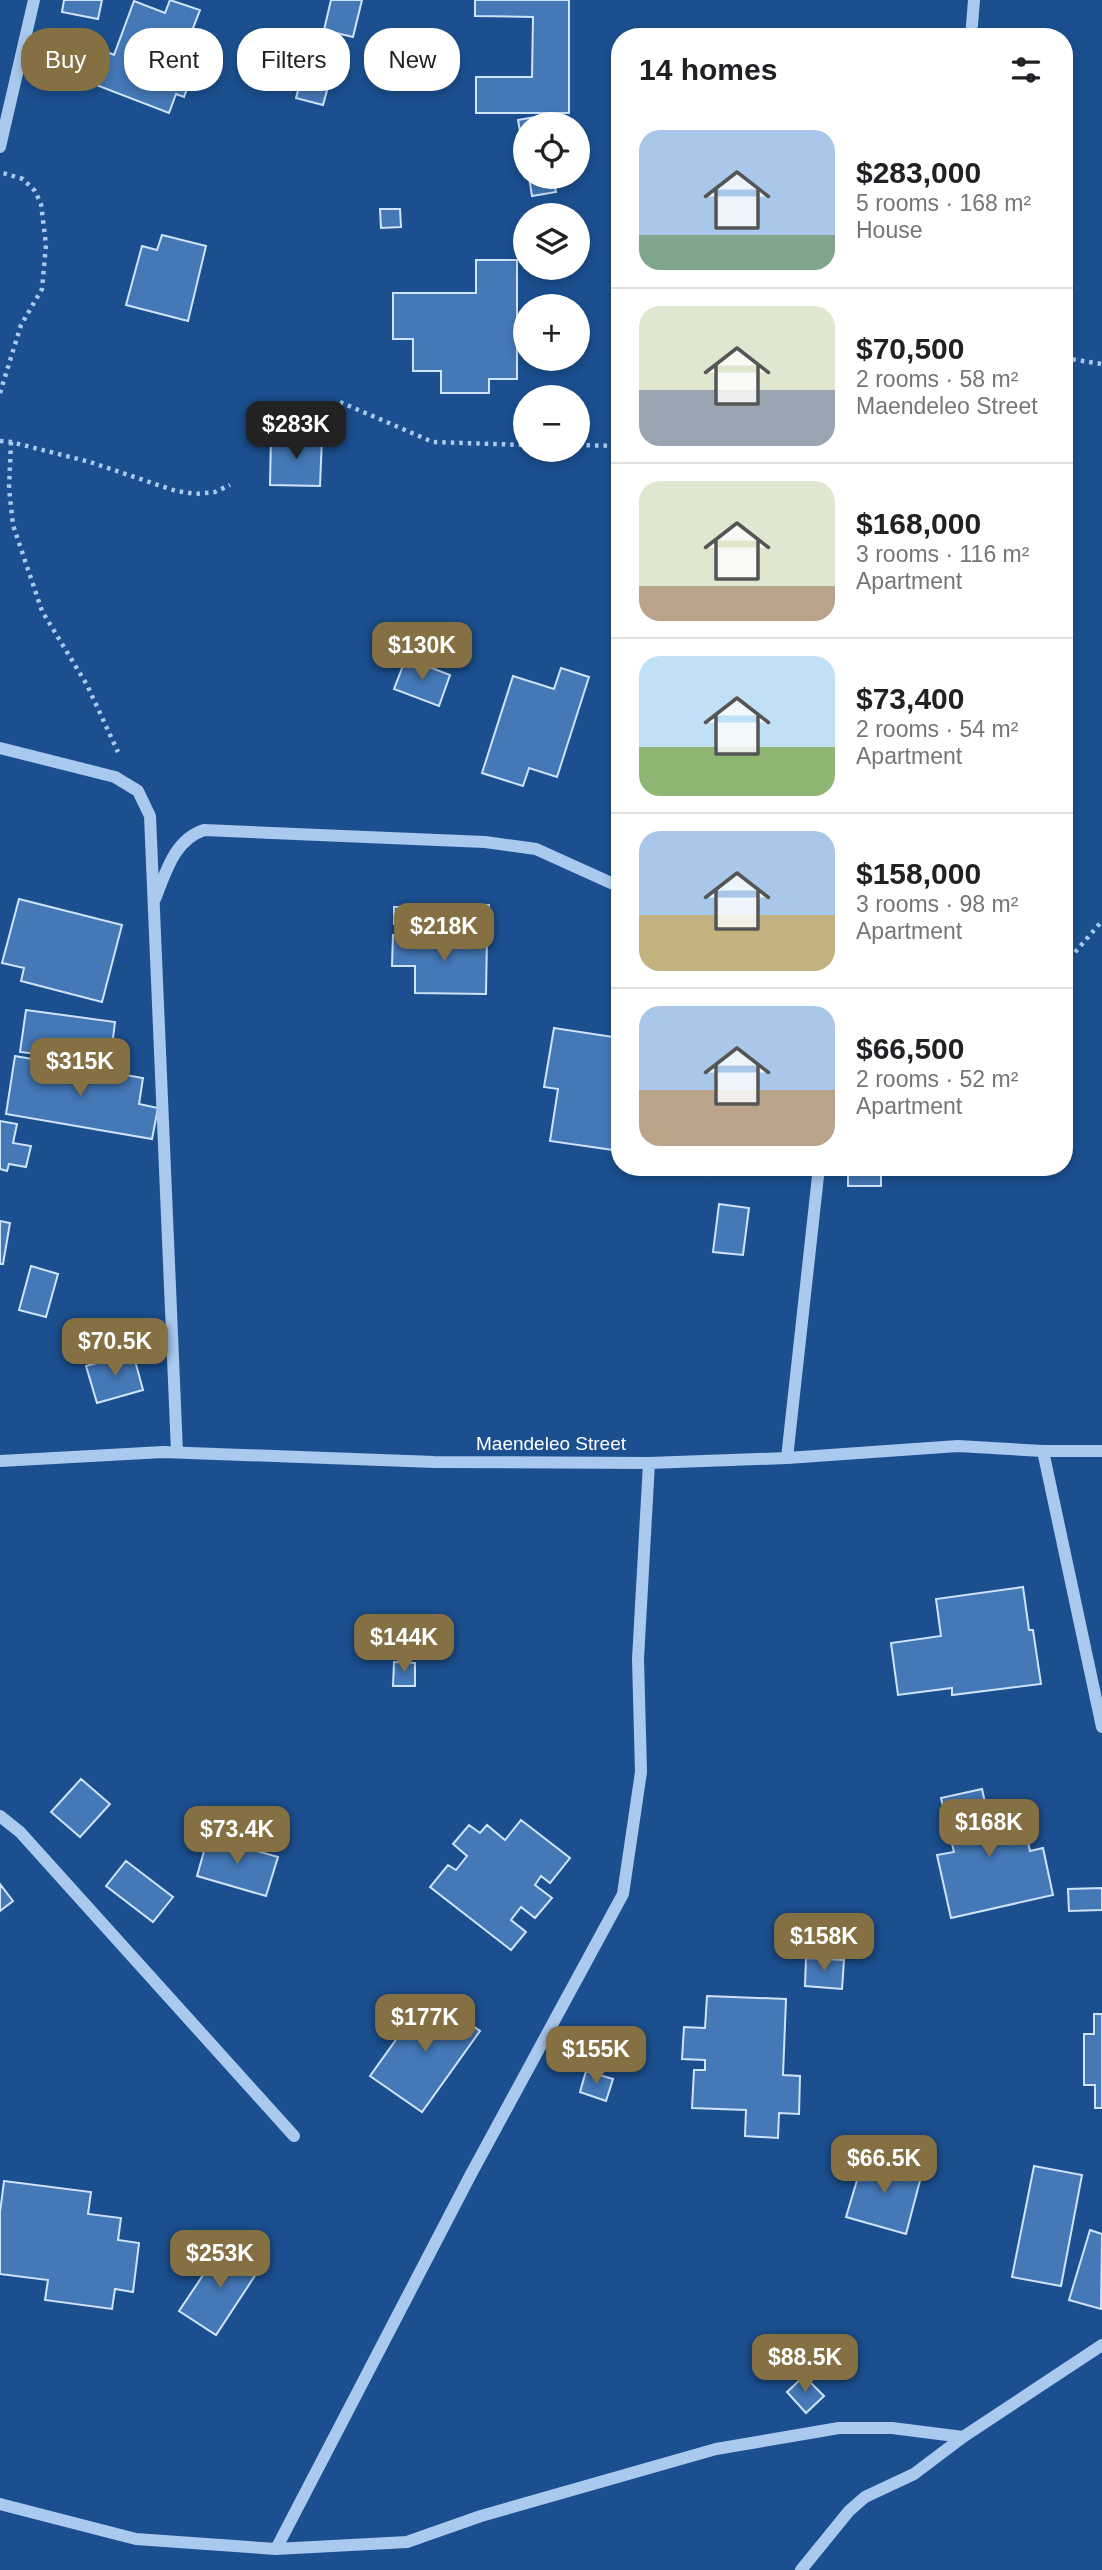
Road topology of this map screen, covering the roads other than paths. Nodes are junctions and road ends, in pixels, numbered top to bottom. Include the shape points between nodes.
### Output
1 (34, 0) edge
2 (974, 0) edge
3 (972, 28) edge
4 (0, 147) edge
5 (0, 748) edge
6 (611, 883) edge
7 (153, 903) junction
8 (818, 1176) edge
9 (1043, 1451) junction
10 (1102, 1451) edge
11 (177, 1452) junction
12 (787, 1458) junction
13 (0, 1461) edge
14 (649, 1463) junction
15 (1102, 1727) edge
16 (0, 1816) edge
17 (294, 2136) dead end
18 (1102, 2345) edge
19 (963, 2437) junction
20 (0, 2504) edge
21 (276, 2549) junction
22 (801, 2570) edge

1 - 4 street
2 - 3 street
5 - 7 street via 115,777 138,792 150,816
6 - 7 street via 536,849 485,842 205,831 190,835 175,853
7 - 11 street
8 - 12 street
9 - 10 street, Maendeleo Street
9 - 12 street, Maendeleo Street via 958,1446
9 - 15 street
11 - 13 street, Maendeleo Street
11 - 14 street, Maendeleo Street via 434,1462
12 - 14 street, Maendeleo Street
14 - 21 street via 638,1659 641,1772 623,1894
16 - 17 street via 20,1832
18 - 19 street
19 - 21 street via 892,2428 839,2428 716,2449 494,2512 407,2542
19 - 22 street via 914,2474 865,2497
20 - 21 street via 136,2539

